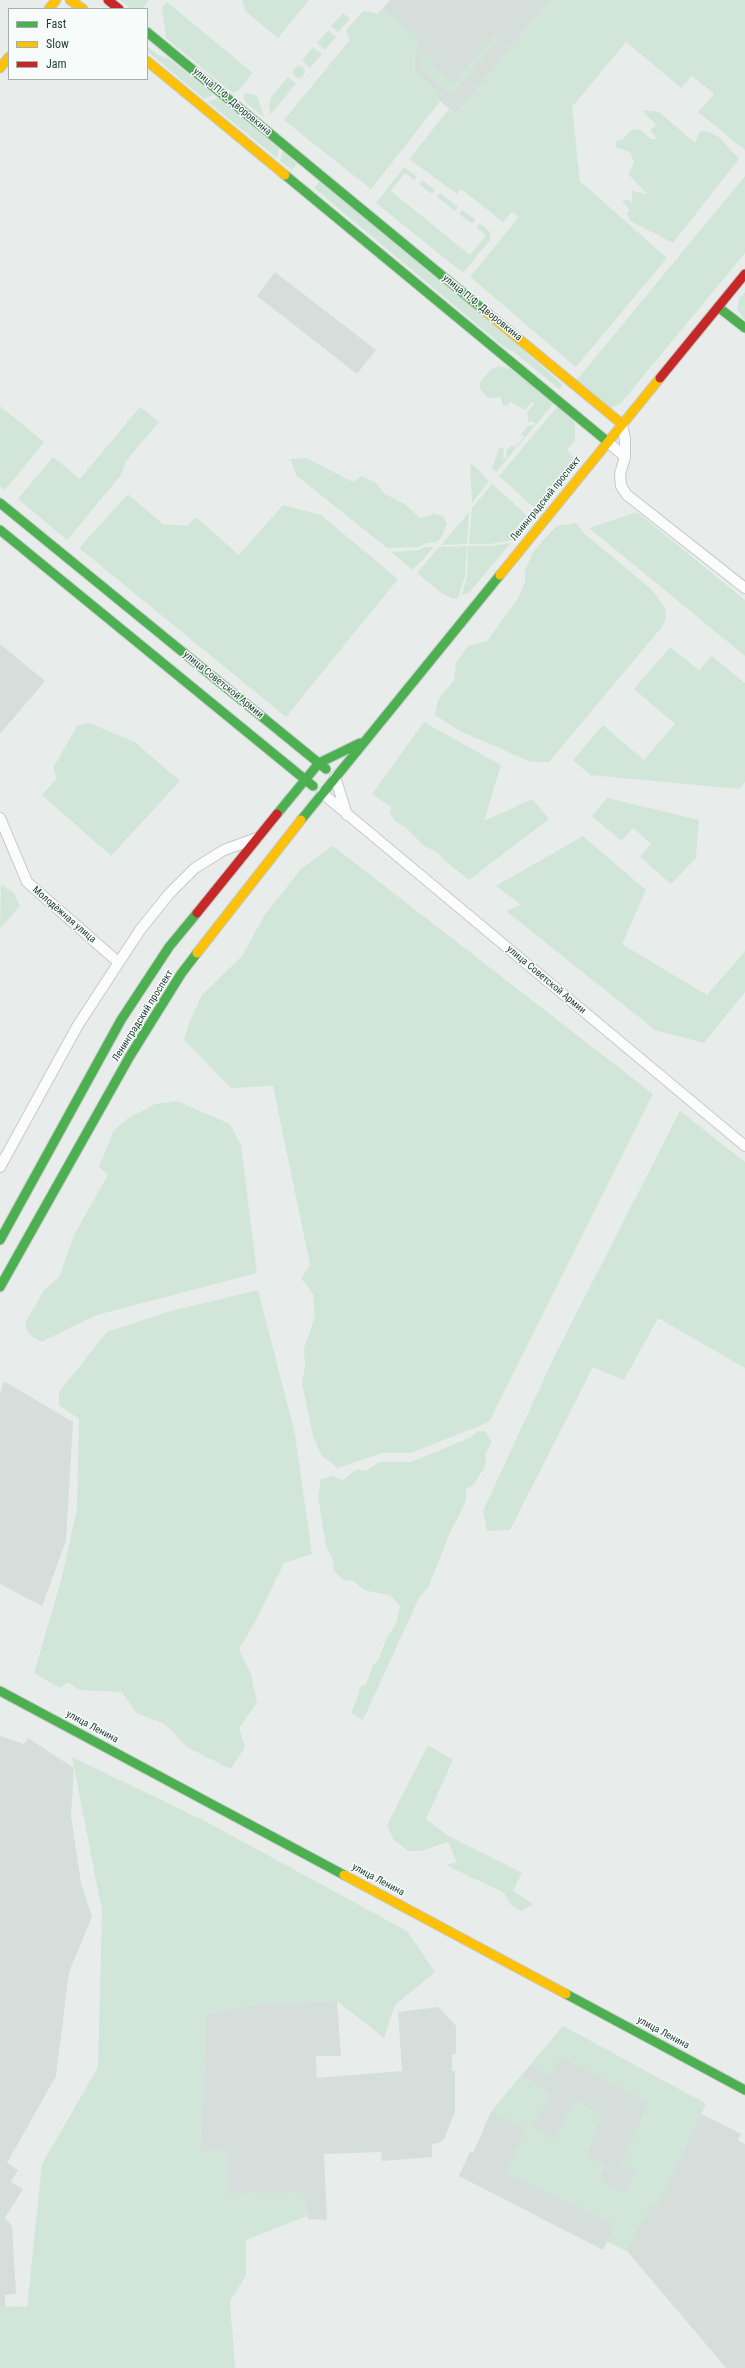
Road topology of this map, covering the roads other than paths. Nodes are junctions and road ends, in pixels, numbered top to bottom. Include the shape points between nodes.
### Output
1 (56, 0) edge
2 (70, 0) edge
3 (108, 0) edge
4 (50, 8) edge
5 (82, 8) edge
6 (118, 8) edge
7 (148, 33) edge
8 (8, 58) edge
9 (148, 62) edge
10 (0, 68) edge
11 (309, 180) junction
12 (745, 274) edge
13 (718, 307) junction
14 (745, 328) edge
15 (622, 424) junction
16 (608, 442) junction
17 (625, 457) junction
18 (0, 503) edge
19 (0, 530) edge
20 (80, 569) junction
21 (66, 585) junction
22 (745, 588) edge
23 (366, 740) junction
24 (319, 763) junction
25 (335, 777) junction
26 (305, 780) junction
27 (322, 793) junction
28 (348, 815) junction
29 (0, 818) edge
30 (259, 837) junction
31 (118, 962) junction
32 (745, 1146) edge
33 (0, 1167) edge
34 (0, 1240) edge
35 (0, 1287) edge
36 (0, 1691) edge
37 (745, 2090) edge

1 - 4 street
2 - 5 street
3 - 6 street
7 - 11 street, улица П.Ф. Дворовкина
8 - 10 street
9 - 11 street, улица П.Ф. Дворовкина
11 - 15 street, улица П.Ф. Дворовкина
11 - 16 street, улица П.Ф. Дворовкина
12 - 13 street, Ленинградский проспект
13 - 14 street
13 - 15 street, Ленинградский проспект
15 - 16 street, Ленинградский проспект
15 - 17 street via 626,439
16 - 17 street, улица П.Ф. Дворовкина
16 - 23 street, Ленинградский проспект
17 - 22 street via 620,474 621,486 627,495
18 - 20 street, улица Советской Армии
19 - 21 street, улица Советской Армии
20 - 21 street
20 - 24 street, улица Советской Армии
21 - 26 street, улица Советской Армии
23 - 24 street, Ленинградский проспект
23 - 25 street, Ленинградский проспект
24 - 25 street, улица Советской Армии
24 - 26 street, Ленинградский проспект
25 - 27 street, Ленинградский проспект
25 - 28 street, улица Советской Армии
26 - 27 street, улица Советской Армии
26 - 30 street, Ленинградский проспект
27 - 28 street, улица Советской Армии
27 - 35 street, Ленинградский проспект via 162,1002
28 - 32 street, улица Советской Армии
29 - 31 street, Молодёжная улица via 27,882
30 - 31 street via 224,850 195,868 169,894
30 - 34 street, Ленинградский проспект via 169,947 121,1020
31 - 33 street via 78,1025
36 - 37 street, улица Ленина

